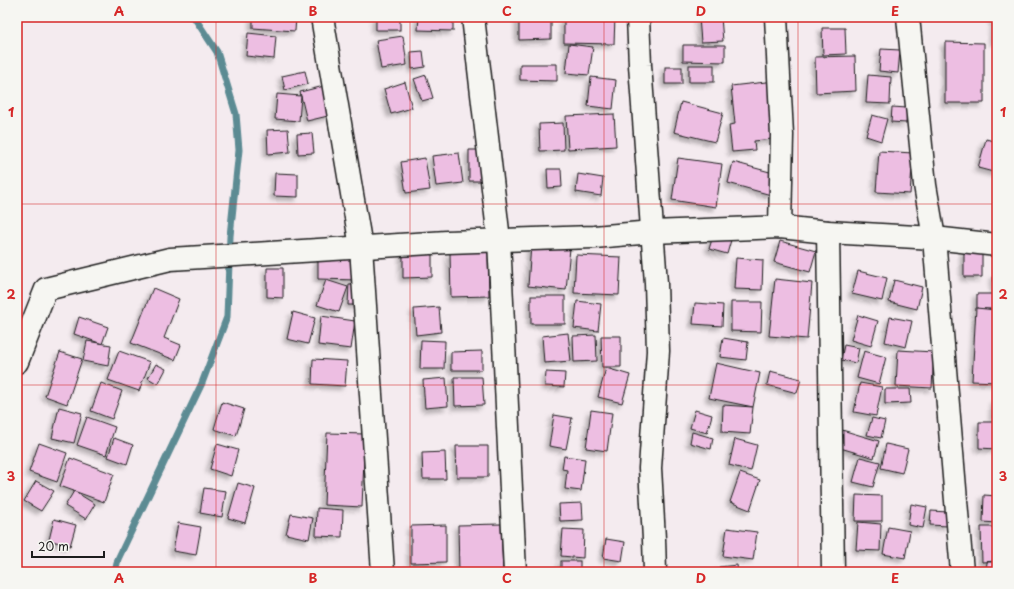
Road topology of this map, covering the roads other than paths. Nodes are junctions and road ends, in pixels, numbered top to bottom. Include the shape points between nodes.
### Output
1 (322, 17) edge
2 (473, 17) edge
3 (638, 17) edge
4 (776, 17) edge
5 (908, 17) edge
6 (780, 227) junction
7 (652, 232) junction
8 (828, 232) junction
9 (934, 238) junction
10 (500, 240) junction
11 (997, 245) edge
12 (361, 247) junction
13 (17, 362) edge
14 (383, 572) edge
15 (516, 572) edge
16 (655, 572) edge
17 (833, 572) edge
18 (962, 572) edge

1 - 12 street
2 - 10 street
3 - 7 street
4 - 6 street via 782,135
5 - 9 street via 925,185
6 - 7 street
6 - 8 street
7 - 10 street
7 - 16 street via 658,351 650,468
8 - 9 street
8 - 17 street
9 - 11 street
9 - 18 street
10 - 12 street
10 - 15 street
12 - 13 street via 170,259 46,289
12 - 14 street

